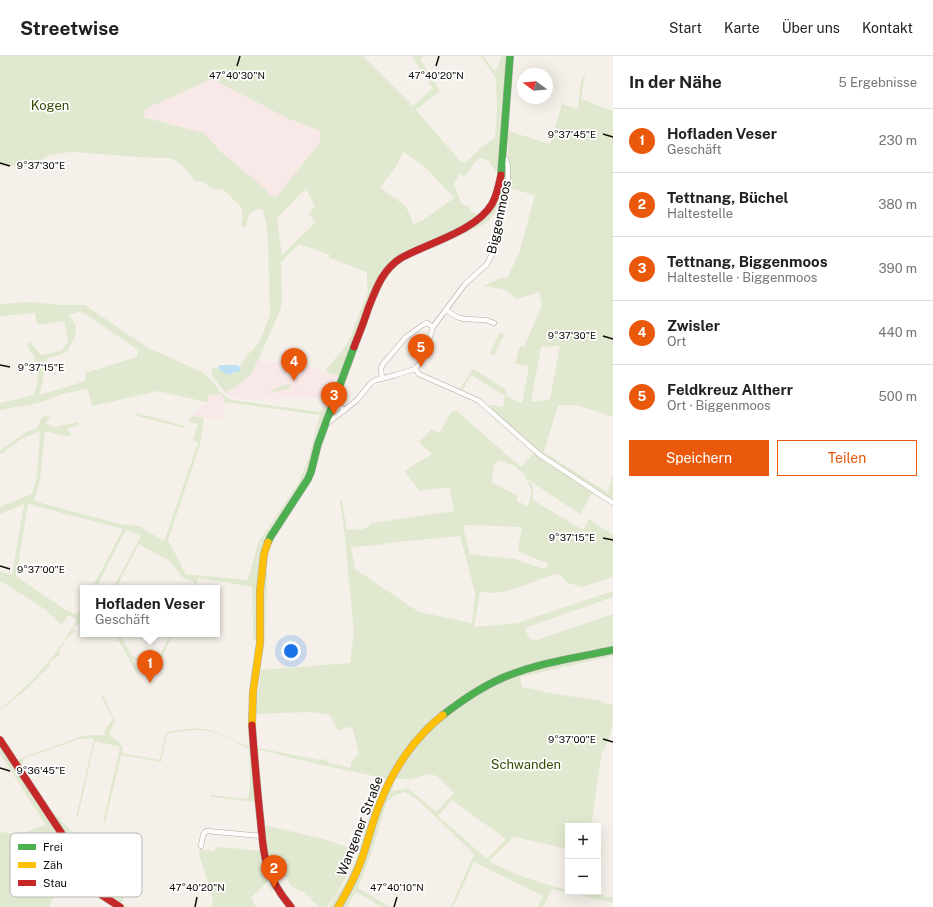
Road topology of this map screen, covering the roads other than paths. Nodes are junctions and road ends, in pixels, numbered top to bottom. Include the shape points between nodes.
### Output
1 (510, 56) edge
2 (502, 159) junction
3 (446, 310) junction
4 (494, 323) dead end
5 (433, 327) junction
6 (415, 369) junction
7 (382, 379) junction
8 (334, 401) junction
9 (344, 411) junction
10 (325, 424) junction
11 (613, 503) edge
12 (613, 650) edge
13 (0, 740) edge
14 (61, 833) edge
15 (262, 836) junction
16 (201, 846) dead end
17 (105, 897) edge
18 (120, 907) edge
19 (291, 907) edge
20 (338, 907) edge

1 - 2 main road
2 - 3 street, Biggenmoos via 506,159 508,163 508,180 494,250 487,264 465,284
2 - 8 main road via 497,194 483,216 469,226 404,257 384,274 378,283
3 - 4 street via 456,318
3 - 5 street, Biggenmoos
5 - 6 street, Biggenmoos via 423,356
5 - 7 street via 424,324 406,337 383,364
6 - 7 street
6 - 11 street via 418,374 479,401 540,455
7 - 9 street via 371,383
8 - 9 street
8 - 10 main road
9 - 10 street
10 - 15 main road via 308,479 271,536 262,561 259,601 260,643 252,713
12 - 20 main road, Wangener Straße via 532,668 489,684 456,703 422,733 393,774 379,803 353,881
13 - 14 main road
15 - 16 street via 207,831 203,835
15 - 19 main road via 271,877
17 - 18 main road

